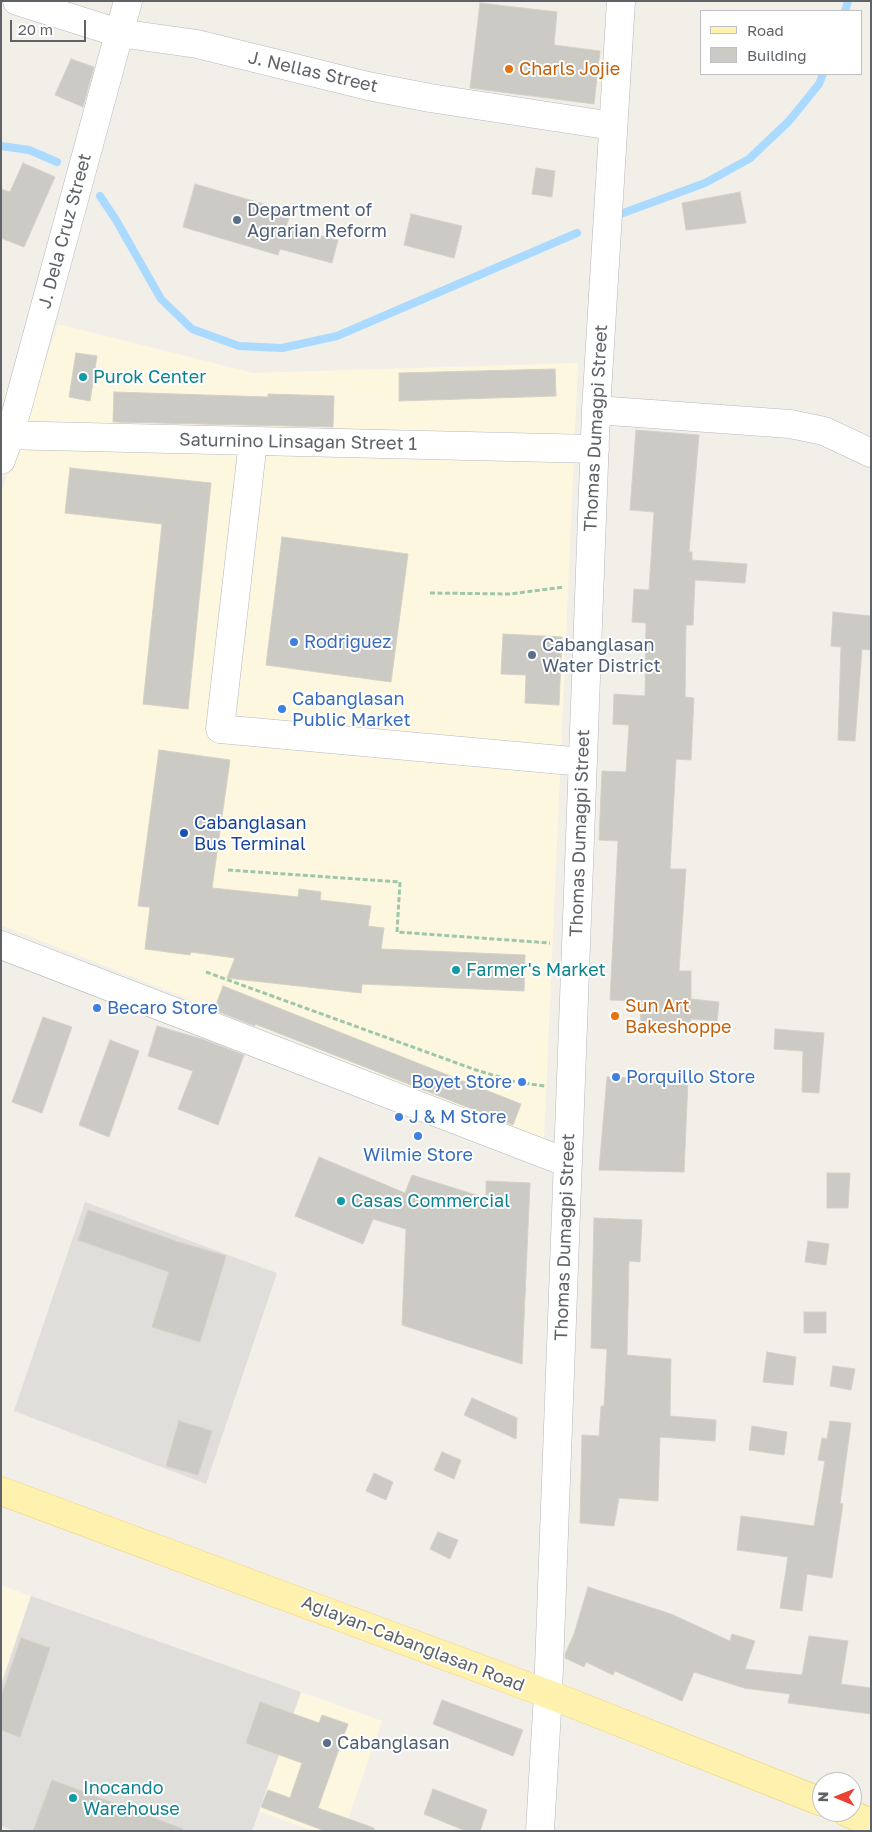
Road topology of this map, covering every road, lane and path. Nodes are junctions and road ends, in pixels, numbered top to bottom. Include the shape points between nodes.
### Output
1 (18, 1) edge
2 (128, 1) edge
3 (621, 1) edge
4 (119, 33) junction
5 (613, 126) junction
6 (596, 410) junction
7 (253, 441) junction
8 (4, 444) edge
9 (595, 449) junction
10 (871, 453) edge
11 (590, 582) junction
12 (430, 593) dead end
13 (583, 762) junction
14 (228, 870) dead end
15 (1, 945) edge
16 (576, 945) junction
17 (206, 972) dead end
18 (570, 1089) junction
19 (568, 1163) junction
20 (1, 1491) edge
21 (548, 1694) junction
22 (812, 1798) edge
23 (540, 1831) edge

1 - 4 street, J. Nellas Street
2 - 4 street, J. Dela Cruz Street
3 - 5 street, Thomas Dumagpi Street
4 - 5 street, J. Nellas Street via 197,44 430,98
4 - 8 street, J. Dela Cruz Street
5 - 6 street, Thomas Dumagpi Street
6 - 9 street, Thomas Dumagpi Street
6 - 10 street via 790,424 824,431
7 - 8 street, Saturnino Linsagan Street 1
7 - 9 street, Saturnino Linsagan Street 1
7 - 13 street via 220,729
9 - 11 street, Thomas Dumagpi Street
11 - 12 path via 510,594
11 - 13 street, Thomas Dumagpi Street
13 - 16 street, Thomas Dumagpi Street
14 - 16 path via 400,882 397,932
15 - 19 street
16 - 18 street, Thomas Dumagpi Street
17 - 18 path via 498,1077
18 - 19 street, Thomas Dumagpi Street
19 - 21 street, Thomas Dumagpi Street
20 - 21 main road, Aglayan-Cabanglasan Road
21 - 22 main road, Aglayan-Cabanglasan Road
21 - 23 street, Thomas Dumagpi Street

